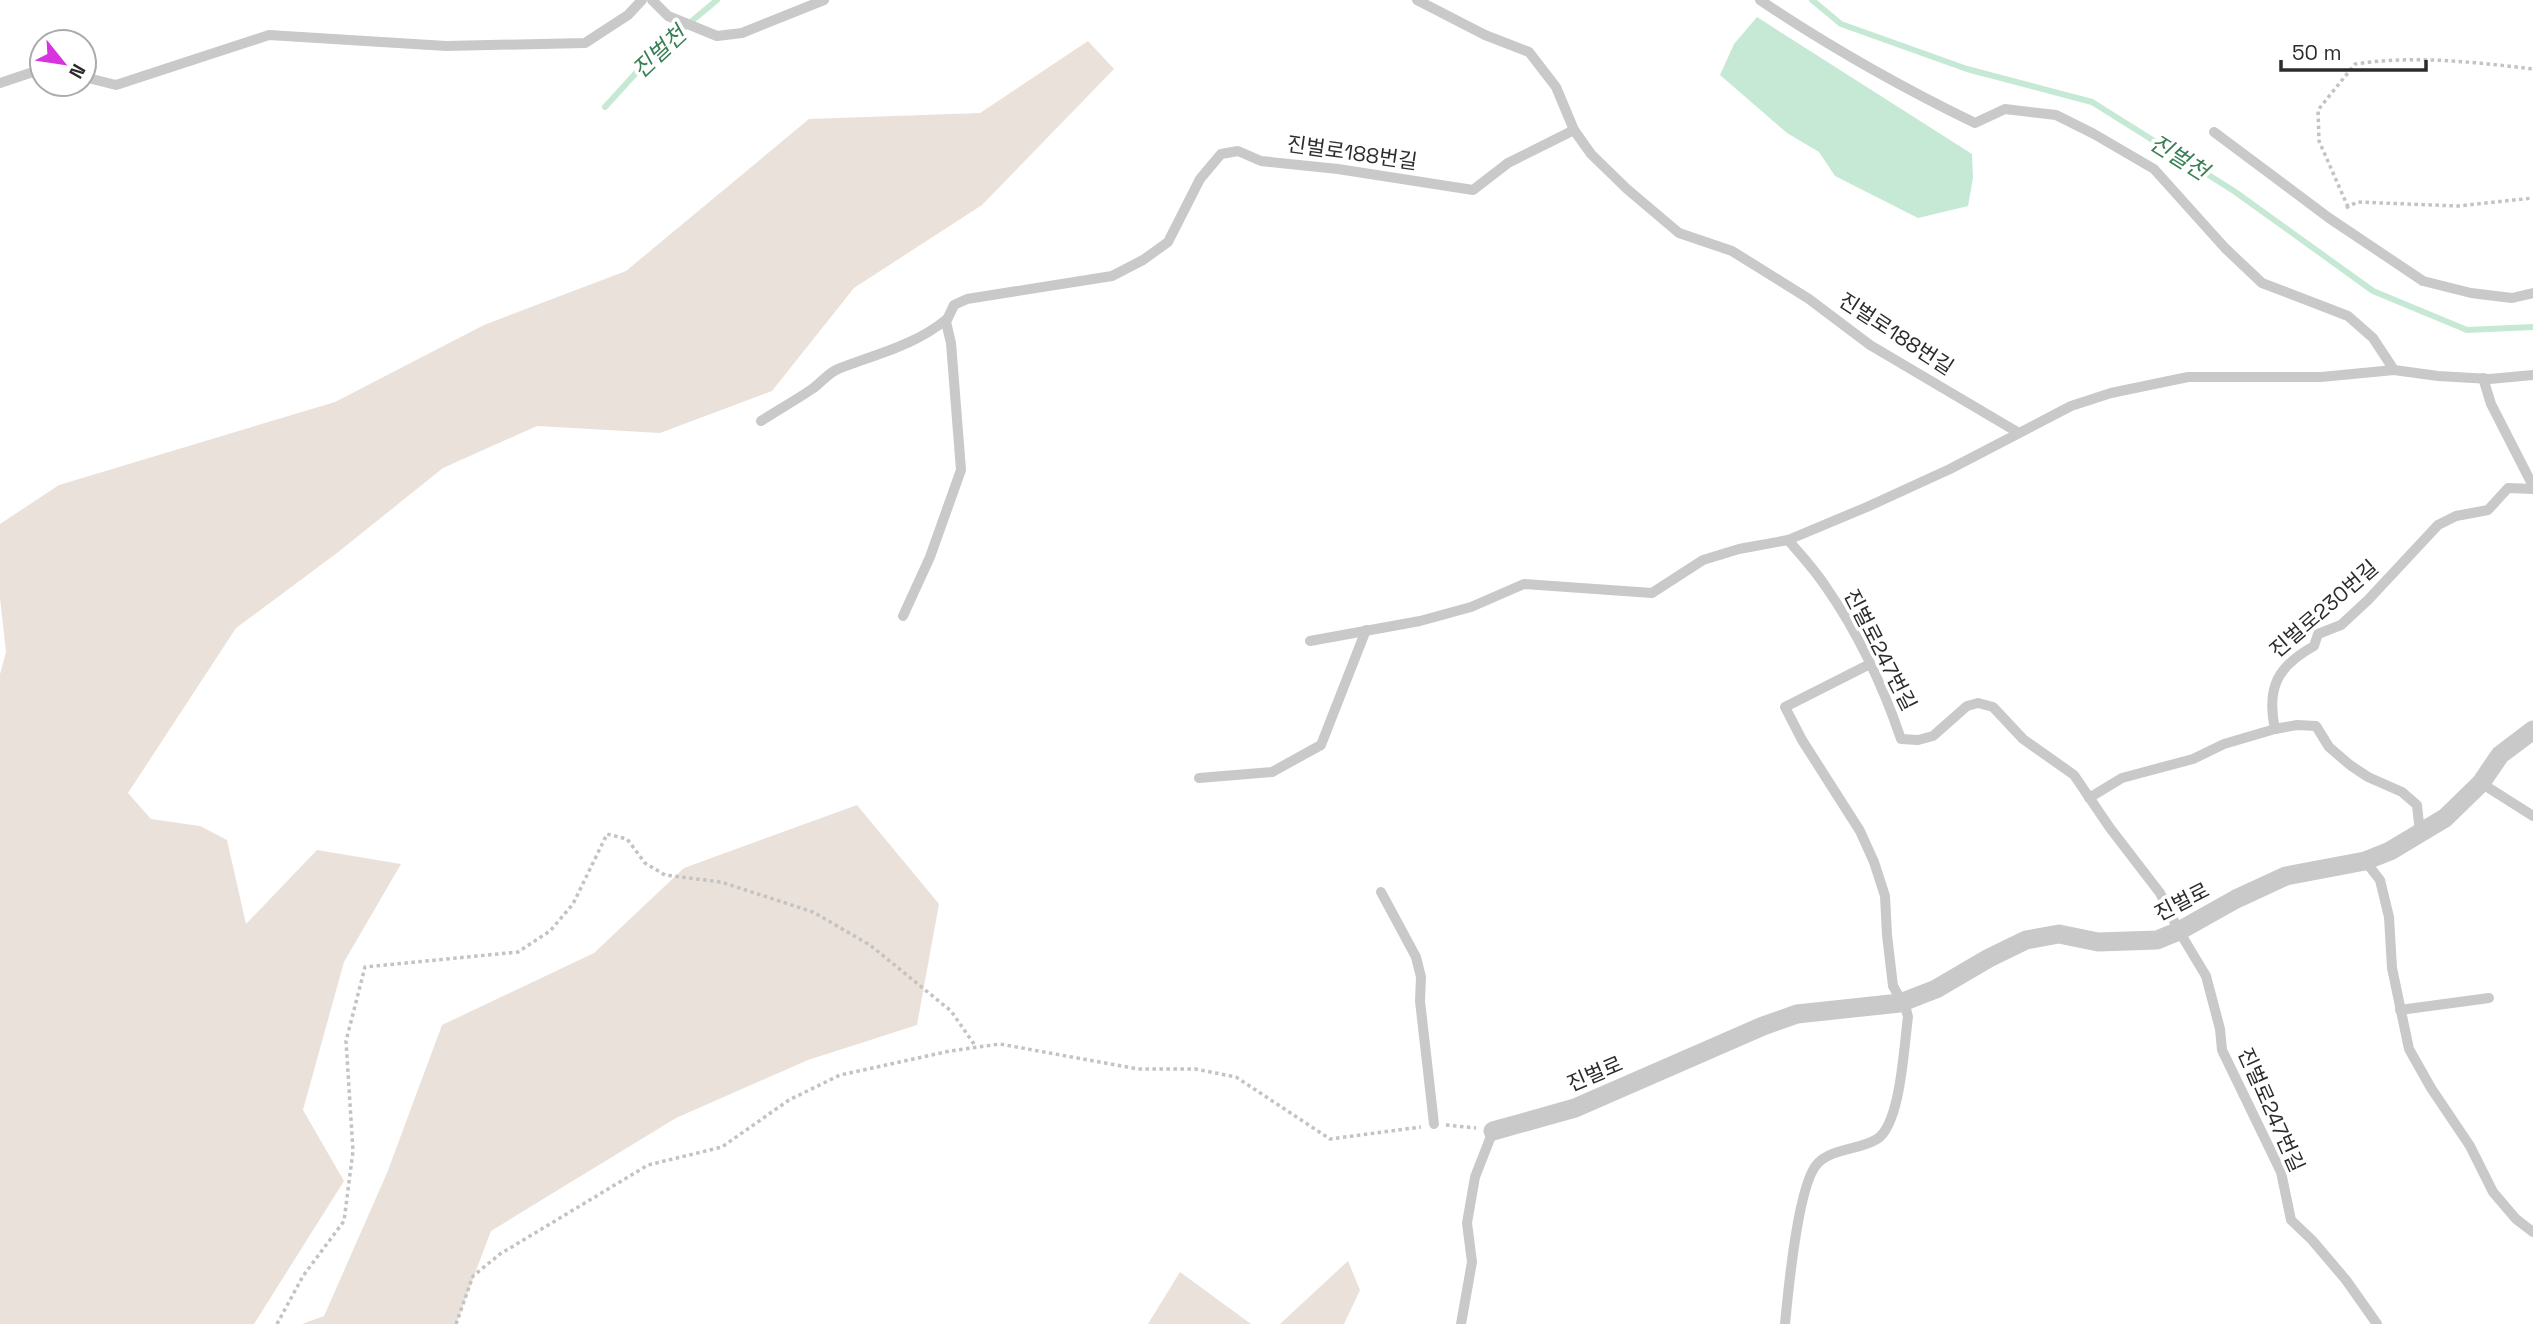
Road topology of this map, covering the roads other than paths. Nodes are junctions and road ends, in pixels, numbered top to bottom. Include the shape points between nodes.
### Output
1 (642, 0) edge
2 (652, 0) edge
3 (824, 0) edge
4 (1418, 0) edge
5 (1760, 0) edge
6 (28, 74) edge
7 (98, 80) edge
8 (0, 83) edge
9 (1574, 130) junction
10 (2214, 132) dead end
11 (2533, 293) edge
12 (947, 319) junction
13 (2394, 370) junction
14 (2533, 375) edge
15 (2483, 379) junction
16 (761, 421) dead end
17 (2019, 433) junction
18 (2533, 488) edge
19 (1788, 540) junction
20 (903, 616) dead end
21 (1366, 630) junction
22 (1310, 641) dead end
23 (1870, 664) junction
24 (2275, 729) junction
25 (2533, 730) edge
26 (1199, 778) dead end
27 (2481, 783) junction
28 (2090, 798) junction
29 (2533, 816) edge
30 (2420, 833) junction
31 (2365, 861) junction
32 (1381, 892) dead end
33 (2179, 931) junction
34 (2489, 998) dead end
35 (1902, 1002) junction
36 (2399, 1010) junction
37 (1434, 1125) road end
38 (1493, 1131) joint
39 (2533, 1233) edge
40 (1461, 1324) edge
41 (1785, 1324) edge
42 (2377, 1324) edge

1 - 7 lane via 628,15 585,43 446,46 269,35 116,85
2 - 3 lane via 668,16 717,36 742,33
4 - 9 lane via 1529,52 1556,87
5 - 13 lane via 1898,86 1975,124 2005,109 2056,115 2154,169 2262,283 2348,316 2373,338
6 - 8 lane
9 - 12 lane, 진벌로188번길 via 1508,163 1473,190 1261,161 1238,151 1221,154 1200,179 1168,242 1143,260 1112,276 967,299 954,305
9 - 17 lane, 진벌로188번길 via 1591,154 1679,233 1732,251 1809,299 1870,345
10 - 11 lane via 2423,281 2512,298
12 - 16 lane, 진벌로188번길 via 915,341 835,370
12 - 20 lane via 961,470
13 - 15 lane
13 - 17 lane via 2321,377 2188,377 2071,406
14 - 15 lane
15 - 18 lane
17 - 19 lane via 1950,470
18 - 24 lane, 진벌로230번길 via 2508,488 2488,510 2438,525 2341,625 2318,634 2314,646 2281,670 2272,700
19 - 21 lane via 1703,560 1652,593 1524,584 1471,607
19 - 23 lane, 진벌로247번길 via 1825,585
21 - 22 lane
21 - 26 lane via 1321,745 1272,772
23 - 28 lane, 진벌로247번길 via 1901,739 1933,737 1967,706 1993,707 2023,739 2074,775
23 - 35 lane via 1785,707 1874,862 1885,896 1893,986
24 - 28 lane via 2193,759 2122,778
24 - 30 lane via 2316,726 2329,747 2350,765 2417,805
25 - 27 street, 진벌로 via 2500,755
27 - 29 lane
27 - 30 street, 진벌로 via 2445,818
28 - 33 lane, 진벌로247번길 via 2160,893
30 - 31 street, 진벌로
31 - 33 street, 진벌로 via 2287,876
31 - 36 lane via 2380,880 2389,917
32 - 37 lane via 1416,957 1421,977
33 - 35 street, 진벌로 via 2157,940 2098,942 2059,934 2026,940 1936,989
33 - 42 lane, 진벌로247번길 via 2206,976 2222,1050 2281,1172 2291,1220 2346,1280
34 - 36 lane
35 - 38 street, 진벌로 via 1797,1014 1575,1108
35 - 41 lane via 1908,1017 1888,1128 1877,1139 1818,1163 1812,1172 1795,1242
36 - 39 lane via 2409,1049 2493,1192
38 - 40 lane via 1475,1177 1467,1223 1472,1262

